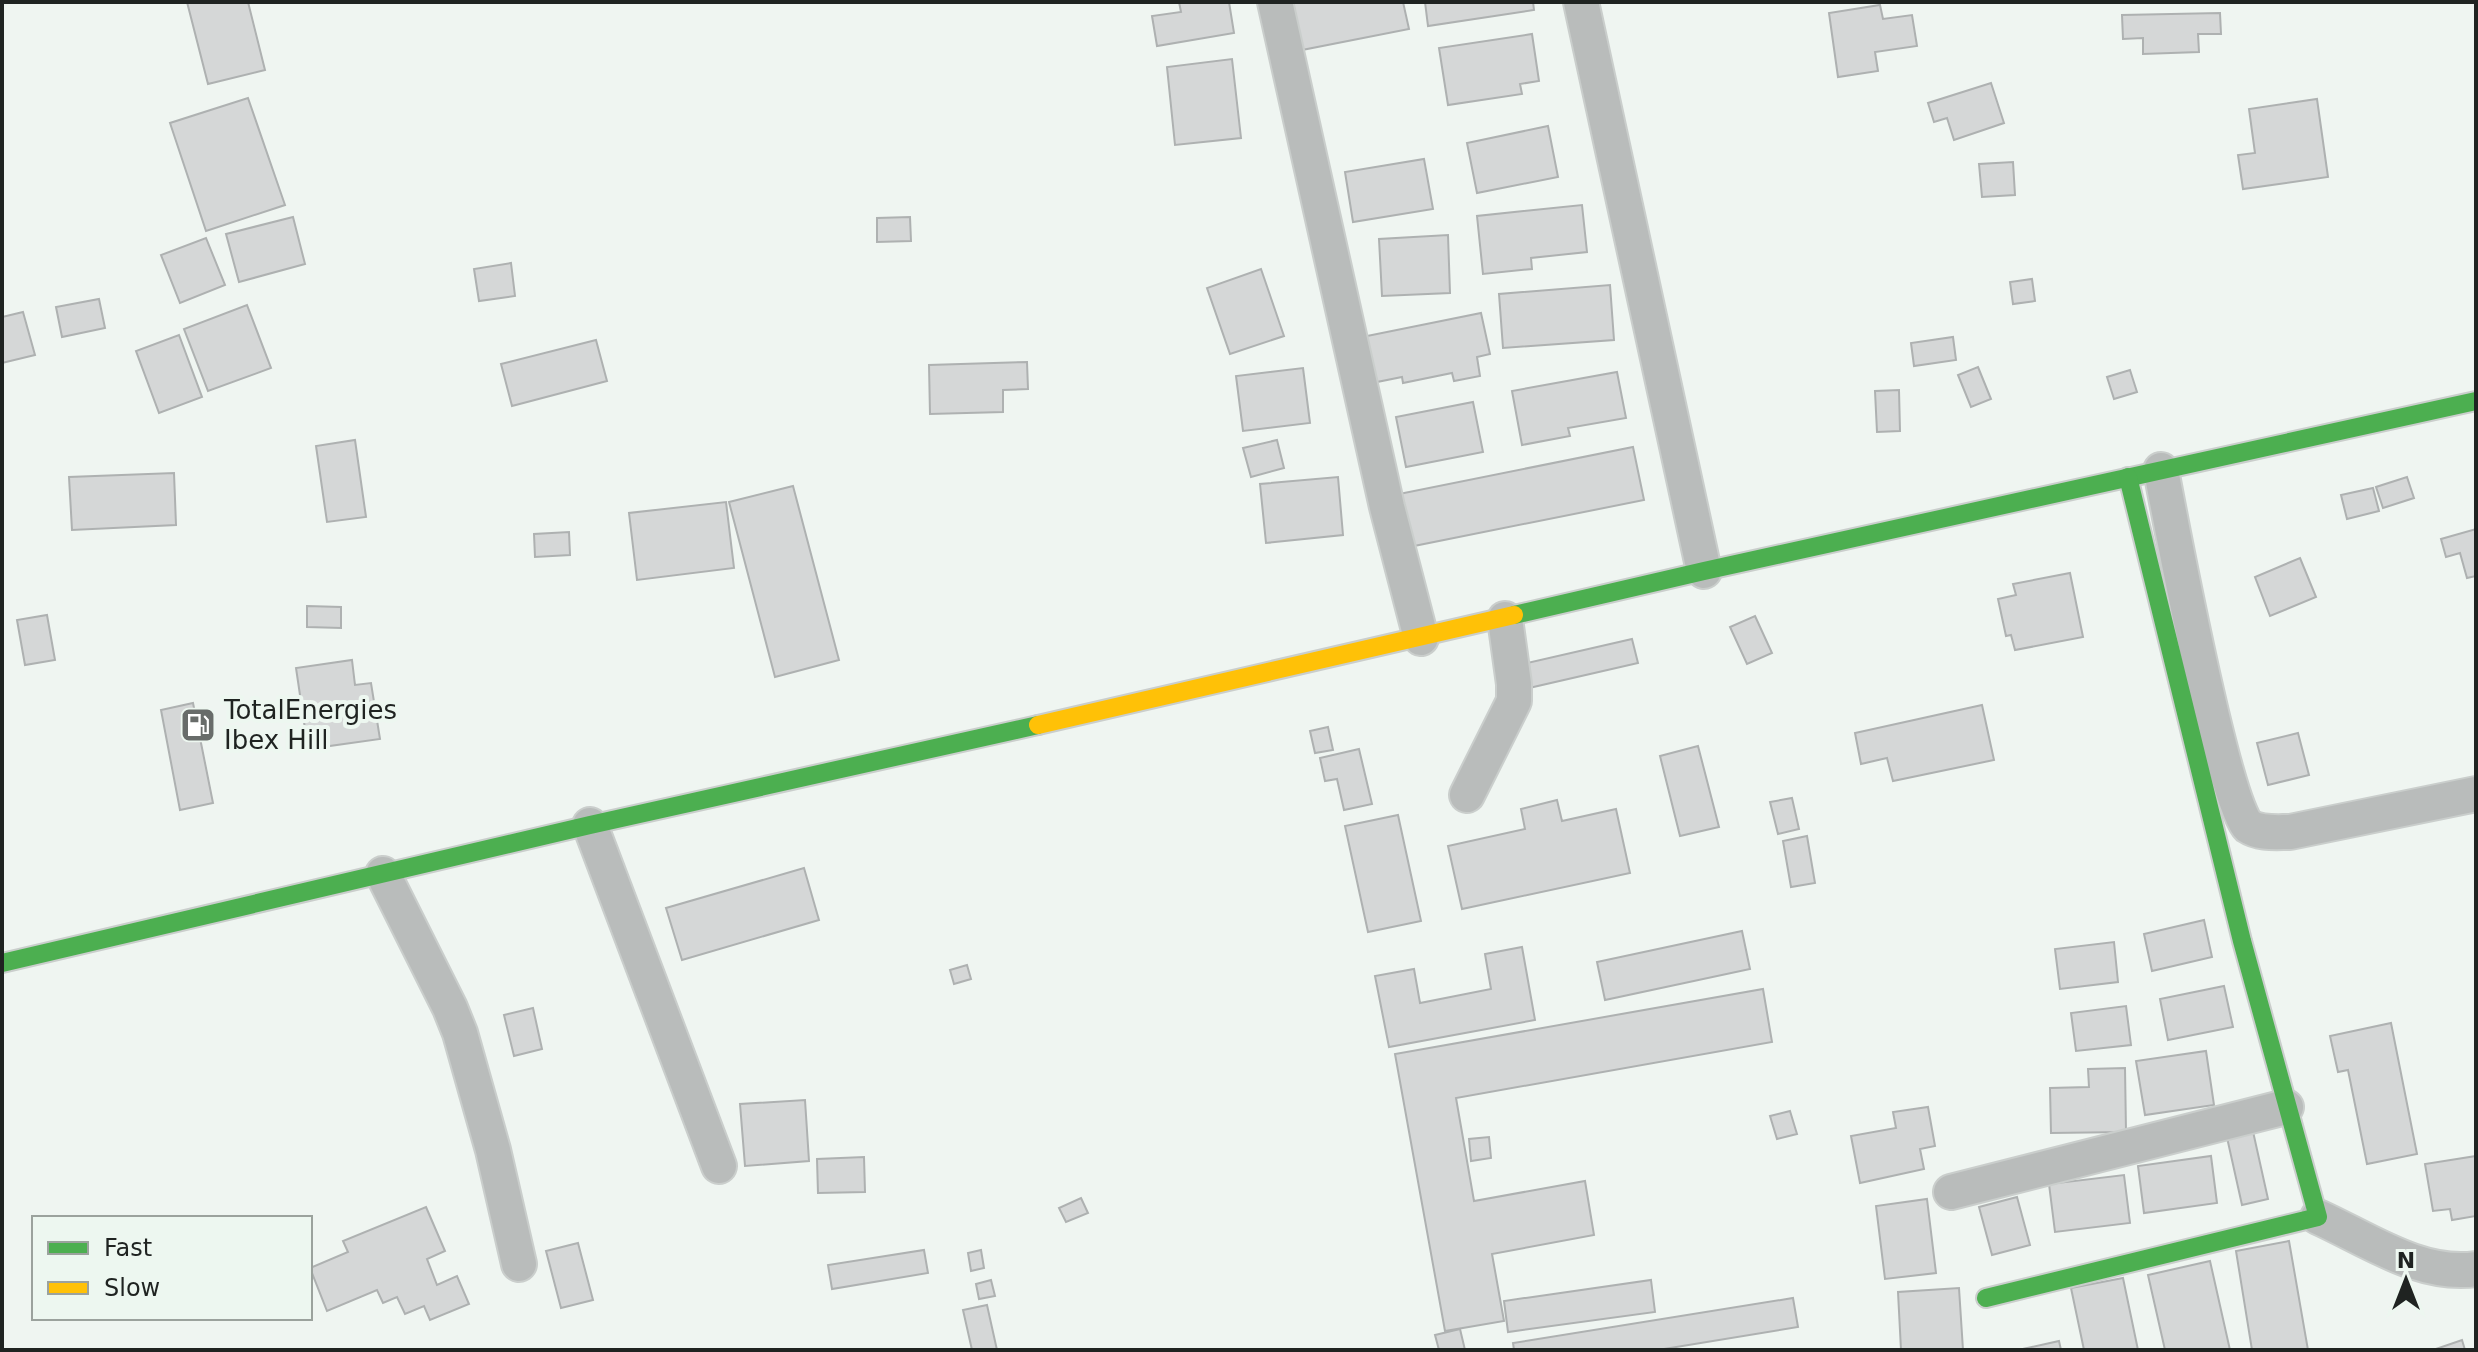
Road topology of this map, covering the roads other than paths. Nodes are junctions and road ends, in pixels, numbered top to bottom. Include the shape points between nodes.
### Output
1 (1275, 2) edge
2 (1581, 2) edge
3 (2476, 401) edge
4 (2161, 470) junction
5 (2128, 477) junction
6 (1704, 571) junction
7 (1505, 619) junction
8 (1421, 638) junction
9 (2476, 794) edge
10 (1467, 795) dead end
11 (590, 825) junction
12 (383, 874) junction
13 (2, 963) edge
14 (2286, 1107) junction
15 (719, 1166) dead end
16 (1951, 1192) dead end
17 (2318, 1217) junction
18 (519, 1264) dead end
19 (2476, 1269) edge
20 (1986, 1298) dead end

1 - 8 street
2 - 6 street
3 - 4 main road
4 - 5 main road
4 - 9 street via 2209,700 2235,803 2247,825 2263,832 2290,832
5 - 6 main road
5 - 14 main road
6 - 7 main road
7 - 8 main road
7 - 10 street via 1514,701
8 - 11 main road
11 - 12 main road
11 - 15 street
12 - 13 main road
12 - 18 street via 460,1033
14 - 16 street
14 - 17 main road
17 - 19 street via 2427,1265
17 - 20 main road

